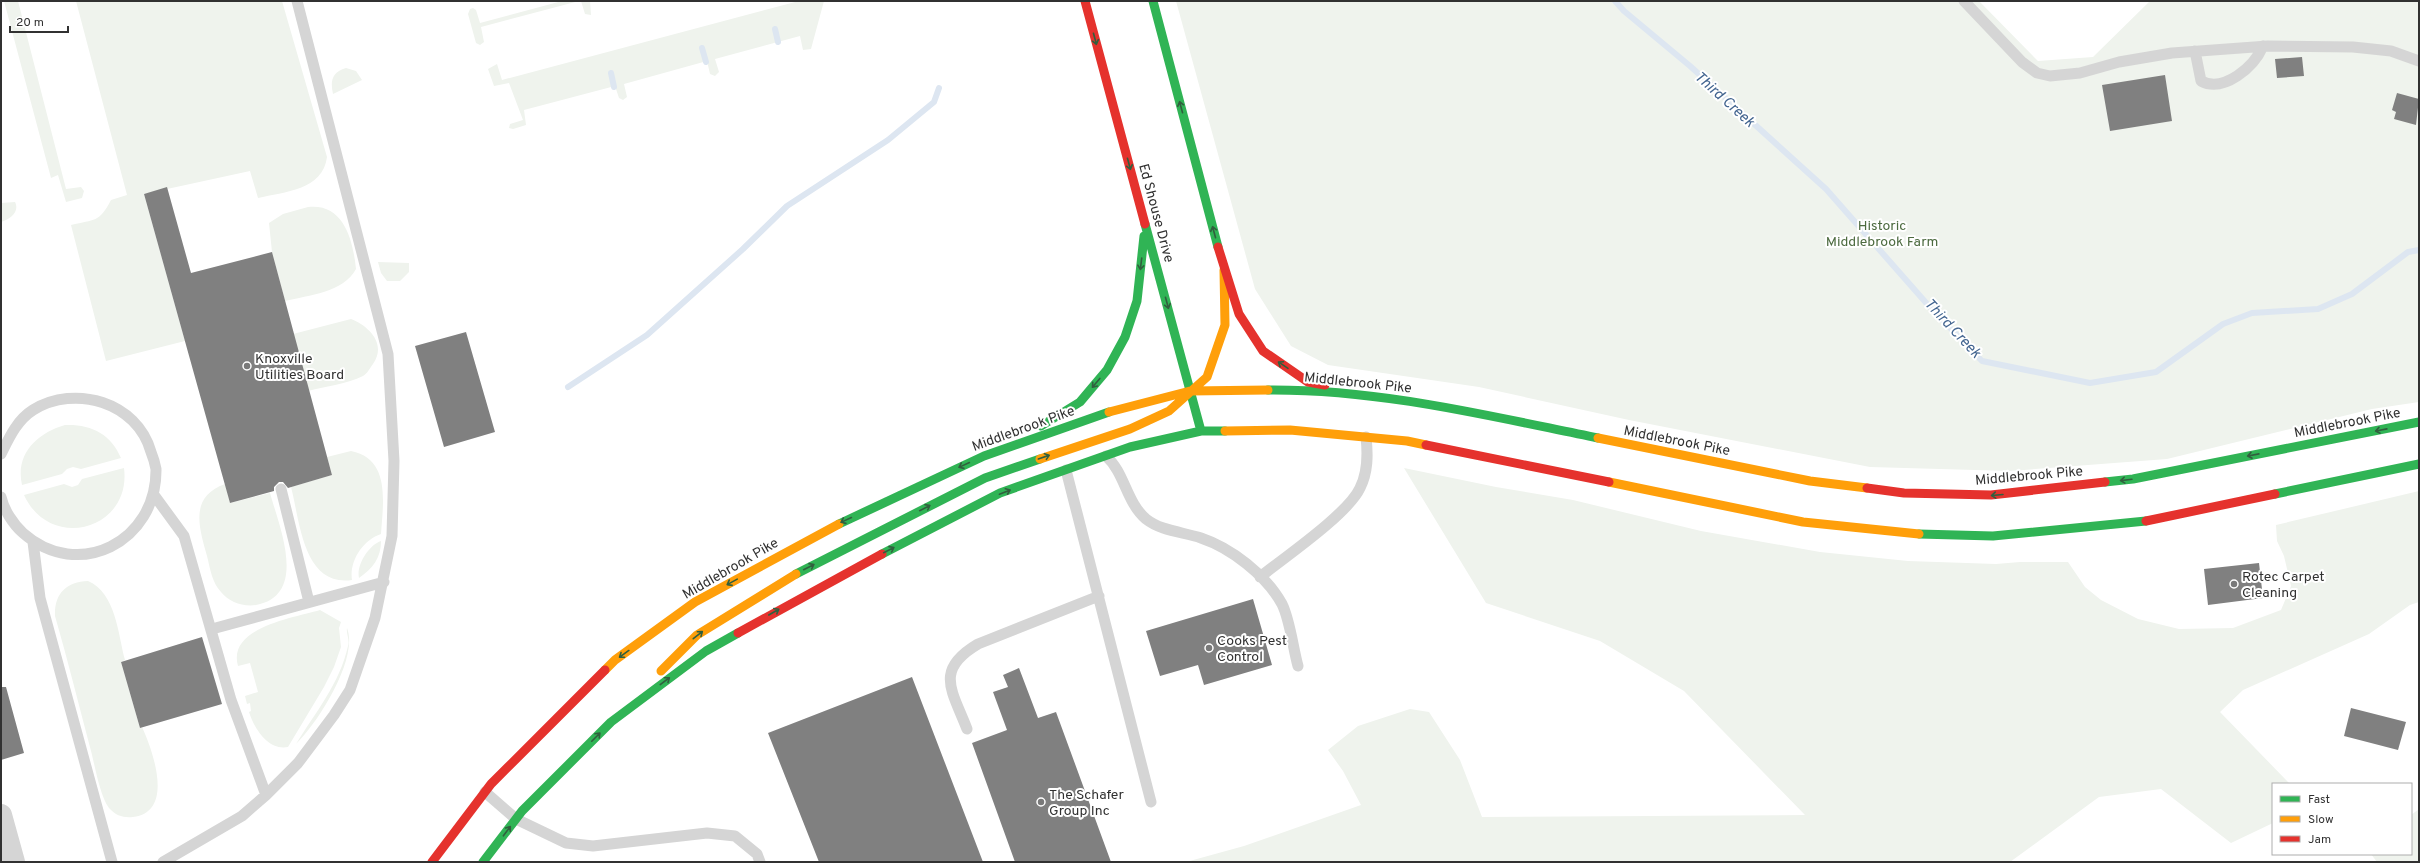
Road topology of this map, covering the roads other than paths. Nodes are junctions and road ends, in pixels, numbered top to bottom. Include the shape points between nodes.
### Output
1 (297, 1) edge
2 (1085, 1) edge
3 (1153, 1) edge
4 (1964, 1) edge
5 (2263, 46) junction
6 (2195, 51) junction
7 (2419, 61) edge
8 (1146, 225) junction
9 (1224, 270) junction
10 (1190, 391) junction
11 (1413, 401) junction
12 (2419, 422) edge
13 (1201, 431) junction
14 (1366, 437) junction
15 (1000, 450) junction
16 (1, 454) edge
17 (1106, 456) junction
18 (2419, 464) edge
19 (1066, 470) junction
20 (281, 489) dead end
21 (154, 495) junction
22 (1, 497) edge
23 (33, 542) junction
24 (1260, 577) junction
25 (384, 582) junction
26 (1099, 596) junction
27 (309, 602) junction
28 (212, 628) junction
29 (1298, 666) dead end
30 (611, 722) junction
31 (967, 729) dead end
32 (485, 792) junction
33 (266, 795) junction
34 (1151, 802) dead end
35 (1, 815) edge
36 (516, 819) junction
37 (14, 862) edge
38 (112, 862) edge
39 (163, 862) edge
40 (432, 862) edge
41 (483, 862) edge
42 (760, 862) edge

1 - 25 lane via 388,354 394,512
2 -> 8 main road, Ed Shouse Drive
9 -> 3 main road
4 - 6 lane via 2022,62 2036,73 2064,76 2119,62
5 - 6 lane
5 - 6 lane via 2259,55 2245,71 2233,79 2213,83 2201,81
5 - 7 lane via 2354,47 2391,51
8 -> 10 main road, Ed Shouse Drive
8 -> 15 main road via 1137,300 1125,337 1107,370 1080,402
9 - 10 main road via 1225,325 1207,377
11 -> 9 main road via 1308,382 1263,351 1239,314
10 - 11 main road, Middlebrook Pike via 1292,390
10 - 13 main road, Ed Shouse Drive
10 - 15 main road, Middlebrook Pike via 1119,408
30 -> 10 main road via 697,635 782,581 985,478 1130,429 1169,411
12 -> 11 main road, Middlebrook Pike via 2132,479 1992,495 1912,494 1810,481
13 - 14 main road via 1290,430
13 - 17 main road via 1130,447
14 - 18 main road via 1407,441 1803,522 1908,534 1993,536 2153,520
14 - 24 lane via 1368,456 1360,489 1342,512
15 -> 32 main road, Middlebrook Pike via 824,531 695,602 615,660
16 - 21 lane via 12,430 32,411 57,399 84,397 110,404 133,420 148,441 156,468
17 - 19 main road
17 - 24 lane via 1116,465 1134,505 1147,519 1161,527 1212,542 1241,560
19 - 26 lane
30 -> 19 main road via 706,651 842,574 1000,493
20 - 27 lane
21 - 23 lane via 144,518 128,537 106,550 81,555 56,552
21 - 28 lane via 184,536
22 - 23 lane via 15,526
23 - 38 lane via 40,598
24 - 29 lane via 1282,605
25 - 27 lane
25 - 33 lane via 375,618 350,690 298,763
26 - 31 lane via 978,644 964,652 950,671 951,686
26 - 34 lane
27 - 28 lane
28 - 33 lane via 231,700
36 -> 30 main road
32 - 36 lane
32 - 40 main road, Middlebrook Pike
33 - 39 lane via 242,816
35 - 37 street
41 -> 36 main road
36 - 42 lane via 566,843 593,846 707,833 735,836 757,854

